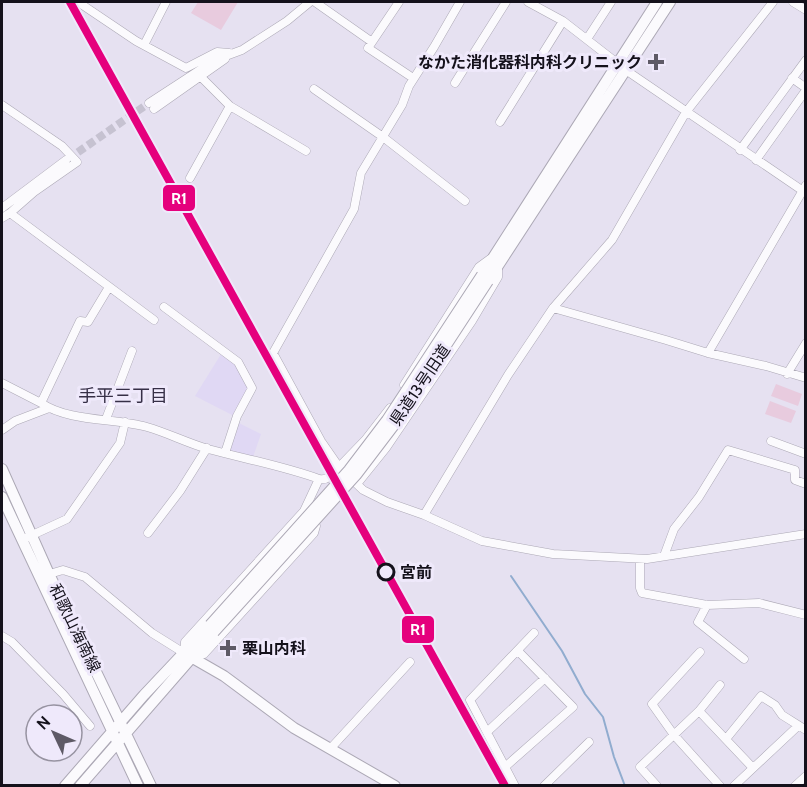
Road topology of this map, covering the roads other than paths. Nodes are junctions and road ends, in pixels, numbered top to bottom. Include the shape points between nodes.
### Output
1 (78, 2) edge
2 (166, 2) edge
3 (310, 2) edge
4 (315, 2) edge
5 (399, 2) edge
6 (460, 2) edge
7 (506, 2) edge
8 (528, 2) edge
9 (611, 2) edge
10 (657, 2) edge
11 (669, 2) edge
12 (772, 2) edge
13 (793, 2) edge
14 (806, 10) edge
15 (563, 21) junction
16 (587, 39) junction
17 (372, 42) junction
18 (144, 45) junction
19 (231, 54) junction
20 (806, 60) edge
21 (622, 67) junction
22 (201, 77) junction
23 (413, 78) junction
24 (792, 78) junction
25 (455, 83) dead end
26 (314, 89) dead end
27 (806, 89) edge
28 (2, 105) edge
29 (230, 106) junction
30 (686, 112) junction
31 (500, 122) dead end
32 (383, 137) junction
33 (740, 150) junction
34 (306, 151) dead end
35 (66, 160) tunnel mouth
36 (756, 160) junction
37 (190, 178) dead end
38 (804, 190) edge
39 (465, 201) dead end
40 (2, 208) edge
41 (10, 213) junction
42 (2, 218) edge
43 (495, 262) junction
44 (109, 287) junction
45 (164, 307) dead end
46 (553, 308) junction
47 (154, 320) dead end
48 (806, 344) edge
49 (132, 351) dead end
50 (708, 353) junction
51 (787, 374) junction
52 (806, 378) edge
53 (2, 383) edge
54 (41, 403) junction
55 (49, 408) junction
56 (106, 419) junction
57 (125, 422) junction
58 (2, 430) edge
59 (771, 441) dead end
60 (207, 448) junction
61 (225, 453) junction
62 (806, 454) edge
63 (339, 467) junction
64 (2, 469) edge
65 (319, 479) junction
66 (357, 484) junction
67 (806, 484) edge
68 (2, 497) edge
69 (304, 511) junction
70 (424, 515) junction
71 (148, 533) dead end
72 (806, 534) edge
73 (26, 538) junction
74 (664, 556) junction
75 (640, 559) junction
76 (44, 576) junction
77 (707, 605) junction
78 (806, 615) edge
79 (534, 633) dead end
80 (2, 636) edge
81 (518, 651) junction
82 (700, 652) dead end
83 (188, 655) junction
84 (744, 659) dead end
85 (410, 662) dead end
86 (545, 678) junction
87 (720, 685) dead end
88 (699, 711) junction
89 (121, 722) junction
90 (90, 726) dead end
91 (802, 728) edge
92 (112, 732) junction
93 (487, 732) junction
94 (126, 734) junction
95 (674, 735) junction
96 (726, 739) junction
97 (589, 742) dead end
98 (117, 743) junction
99 (330, 749) junction
100 (505, 767) junction
101 (753, 768) junction
102 (806, 776) edge
103 (65, 786) edge
104 (80, 786) edge
105 (138, 786) edge
106 (151, 786) edge
107 (395, 786) edge
108 (515, 786) edge
109 (544, 786) edge
110 (657, 786) edge
111 (720, 786) edge
112 (734, 786) edge
113 (795, 786) edge

1 - 18 street
2 - 18 street
3 - 19 street via 287,21
4 - 17 street
5 - 17 street
6 - 23 street
7 - 25 street
8 - 15 street
9 - 16 street
10 - 21 street, 県道13号旧道
11 - 21 street, 県道13号旧道
12 - 30 street
13 - 14 street
15 - 16 street
15 - 31 street
16 - 21 street
17 - 23 street via 368,48
18 - 19 street via 186,68 217,52
19 - 22 street
19 - 22 street via 215,60 152,106
20 - 24 street
21 - 30 street
21 - 43 street, 県道13号旧道
22 - 29 street
23 - 32 street
24 - 27 street
24 - 33 street
26 - 32 street
27 - 36 street
28 - 41 street via 62,146 77,162
29 - 34 street
29 - 37 street
30 - 33 street
30 - 46 street via 612,240
32 - 39 street
32 - 63 street via 361,173 354,209 273,353
33 - 36 street
35 - 40 street
36 - 38 street
38 - 50 street
41 - 42 street
41 - 44 street
43 - 63 street via 478,267 390,406
43 - 66 street via 498,277 472,321
43 - 83 street, 県道13号旧道, bridge via 349,470
44 - 47 street
44 - 54 street via 88,322 80,321
45 - 61 street via 238,362 252,388 237,416
46 - 50 street
46 - 70 street
48 - 51 street
49 - 56 street
50 - 51 street
51 - 52 street
53 - 54 street
54 - 55 street
55 - 56 street
55 - 58 street
56 - 57 street
57 - 60 street
57 - 73 street via 116,450 68,519
59 - 62 street
60 - 61 street
60 - 71 street
61 - 65 street
63 - 65 street via 328,478
63 - 66 street
64 - 73 street, 和歌山海南線
65 - 69 street
66 - 70 street via 387,502
67 - 74 street via 795,480 795,470 728,450 674,530
68 - 73 street, 和歌山海南線
69 - 83 street via 185,642
69 - 83 street via 314,520 314,533 204,654
70 - 75 street via 482,541 553,554
72 - 74 street
73 - 76 street, 和歌山海南線
74 - 75 street
75 - 77 street via 642,593
76 - 83 street via 63,570 85,577 152,633
76 - 89 street, 和歌山海南線
76 - 92 street, 和歌山海南線
77 - 78 street via 759,603
77 - 84 street via 698,622
79 - 81 street
80 - 90 street via 63,694
81 - 86 street
81 - 93 street via 470,700
82 - 95 street via 652,704
83 - 89 street, 県道13号旧道
83 - 94 street, 県道13号旧道
83 - 99 street
85 - 99 street
86 - 93 street
86 - 100 street via 573,707
87 - 88 street
88 - 95 street
88 - 96 street
89 - 92 street, 県道13号旧道
89 - 94 street, 和歌山海南線
91 - 96 street via 760,696
91 - 101 street
92 - 98 street, 和歌山海南線
92 - 103 street, 県道13号旧道
93 - 100 street
94 - 98 street, 県道13号旧道
94 - 106 street, 和歌山海南線
95 - 110 street via 640,767
95 - 111 street
96 - 101 street
97 - 109 street
98 - 104 street, 県道13号旧道
98 - 105 street, 和歌山海南線
99 - 107 street
100 - 108 street
101 - 112 street
102 - 113 street

